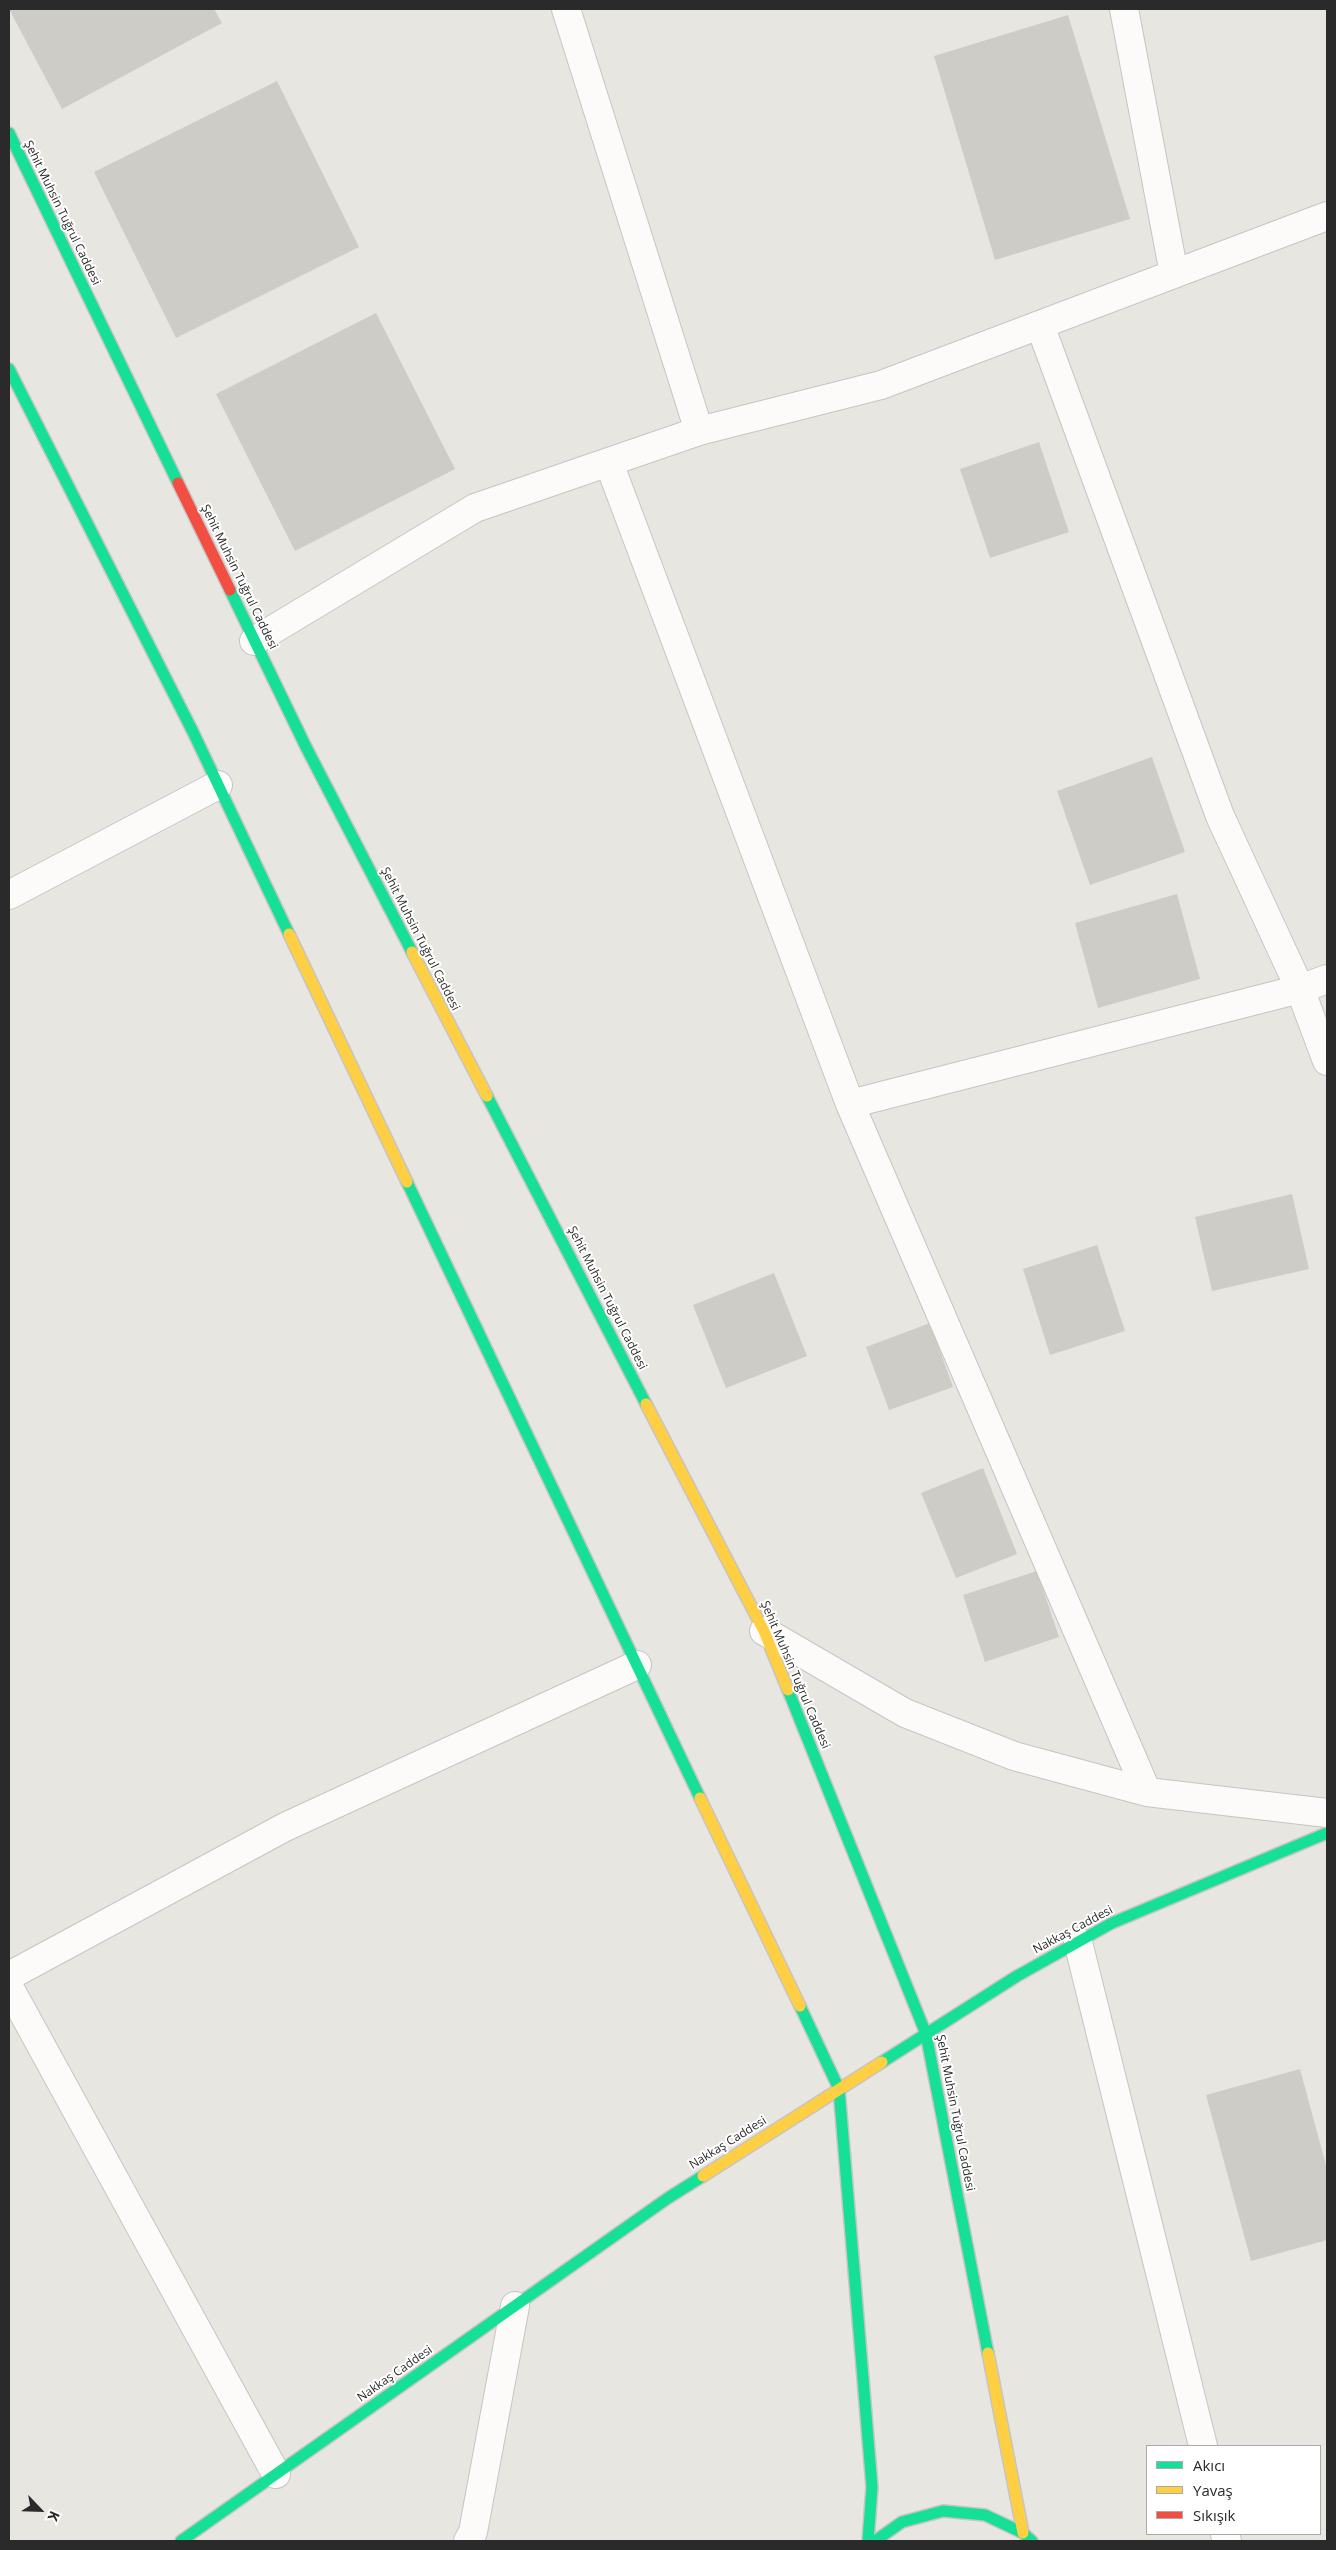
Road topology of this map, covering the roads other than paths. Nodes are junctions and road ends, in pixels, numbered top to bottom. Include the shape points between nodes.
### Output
1 (566, 9) edge
2 (1124, 9) edge
3 (9, 133) edge
4 (1327, 216) edge
5 (1174, 274) junction
6 (1040, 325) junction
7 (9, 369) edge
8 (699, 431) junction
9 (609, 463) junction
10 (254, 641) junction
11 (218, 785) junction
12 (9, 895) edge
13 (1327, 979) edge
14 (1300, 989) junction
15 (1327, 1061) edge
16 (850, 1104) junction
17 (764, 1631) junction
18 (637, 1665) junction
19 (1147, 1792) junction
20 (1327, 1813) edge
21 (1327, 1833) edge
22 (1078, 1942) junction
23 (9, 1976) edge
24 (9, 1987) edge
25 (926, 2034) junction
26 (839, 2089) junction
27 (515, 2306) junction
28 (1203, 2445) edge
29 (276, 2474) junction
30 (1023, 2532) junction
31 (181, 2541) edge
32 (468, 2541) edge
33 (868, 2541) edge
34 (875, 2541) edge
35 (1032, 2541) edge

1 - 8 street
2 - 5 street
3 - 10 main road, Şehit Muhsin Tuğrul Caddesi
4 - 5 street
5 - 6 street
6 - 8 street via 881,385
6 - 14 street via 1220,816
7 - 11 main road
8 - 9 street
9 - 10 street via 475,508
9 - 16 street
10 - 17 main road, Şehit Muhsin Tuğrul Caddesi via 306,748
11 - 12 street
11 - 18 main road
13 - 14 street
14 - 15 street
14 - 16 street
16 - 19 street
17 - 19 street via 905,1713 1014,1756
17 - 25 main road, Şehit Muhsin Tuğrul Caddesi
18 - 23 street via 284,1827
18 - 26 main road
19 - 20 street
21 - 22 main road, Nakkaş Caddesi via 1112,1923
22 - 25 main road, Nakkaş Caddesi
22 - 28 street
24 - 29 street
25 - 26 main road, Nakkaş Caddesi
25 - 30 main road, Şehit Muhsin Tuğrul Caddesi
26 - 27 main road, Nakkaş Caddesi via 668,2198
26 - 33 main road via 872,2487
27 - 29 main road, Nakkaş Caddesi
27 - 32 street via 473,2532
29 - 31 main road, Nakkaş Caddesi
30 - 34 main road via 985,2515 943,2511 902,2522
30 - 35 main road

